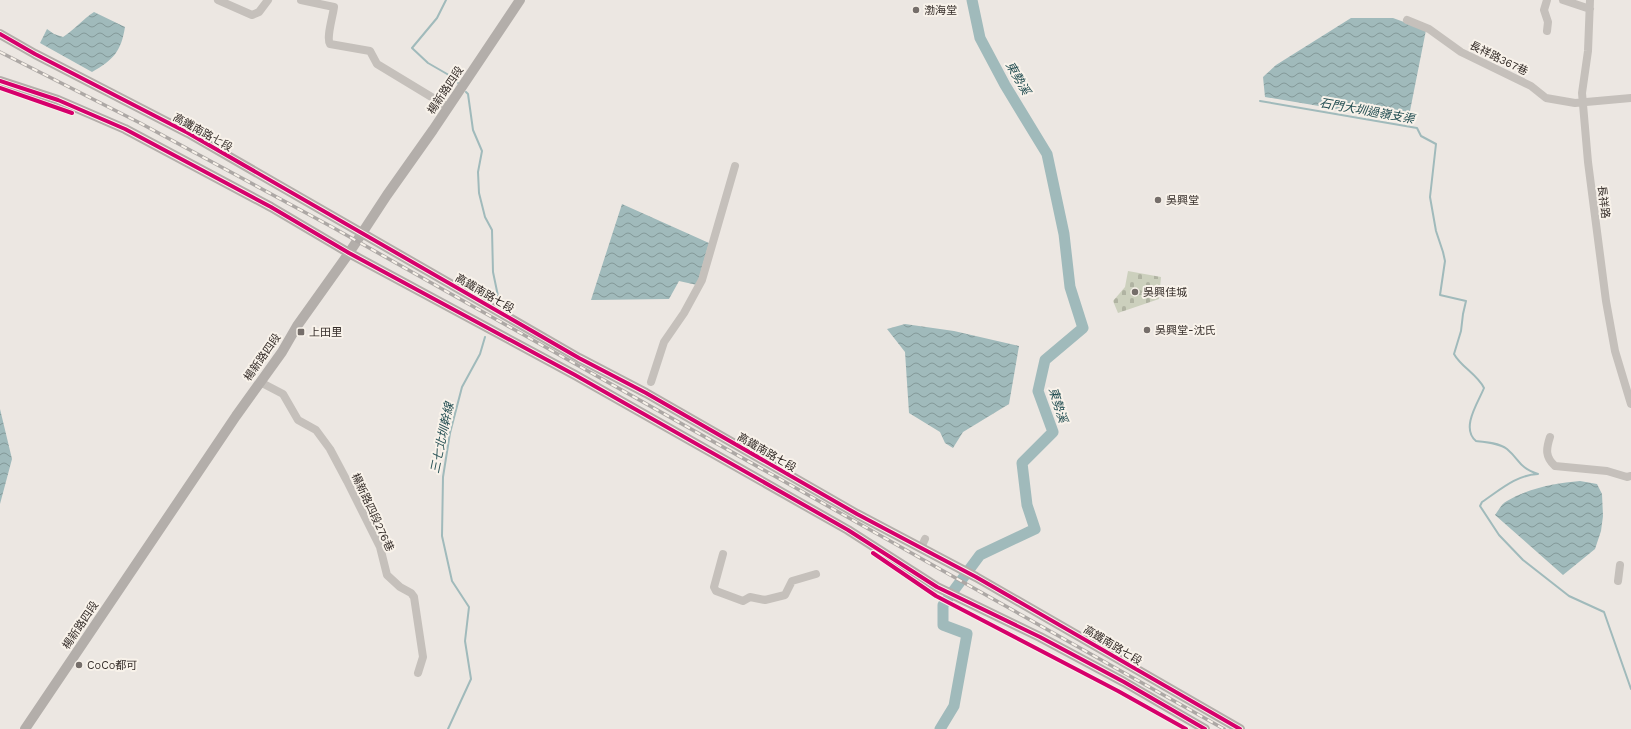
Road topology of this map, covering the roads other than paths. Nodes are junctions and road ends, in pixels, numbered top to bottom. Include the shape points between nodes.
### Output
1 (218, 0) edge
2 (268, 0) edge
3 (301, 0) edge
4 (520, 0) edge
5 (1547, 0) edge
6 (1563, 0) edge
7 (1590, 4) edge
8 (1407, 20) dead end
9 (1547, 31) dead end
10 (0, 34) edge
11 (0, 80) edge
12 (1631, 98) edge
13 (1584, 103) junction
14 (448, 107) junction
15 (735, 166) dead end
16 (363, 233) junction
17 (349, 253) junction
18 (260, 382) junction
19 (651, 382) dead end
20 (1631, 404) edge
21 (1550, 437) dead end
22 (1631, 476) edge
23 (723, 554) dead end
24 (1620, 565) dead end
25 (816, 574) dead end
26 (1618, 580) dead end
27 (418, 673) dead end
28 (25, 729) edge
29 (1206, 729) edge
30 (1240, 729) edge

1 - 2 street via 252,15
3 - 14 street via 334,8 328,41 330,44 370,51 377,64
4 - 14 main road, 楊新路四段
5 - 9 street via 1544,10 1548,22
6 - 7 street
7 - 13 street, 長祥路 via 1588,51 1582,93
8 - 13 street, 長祥路367巷 via 1429,29 1461,52 1532,86 1546,98 1575,104
10 - 16 main road, 高鐵南路七段 via 188,133
11 - 17 main road via 58,100 125,129
12 - 13 street, 長祥路367巷
13 - 20 street, 長祥路 via 1588,162 1606,301 1615,351
14 - 16 main road, 楊新路四段
15 - 19 street via 702,280 664,342
16 - 17 main road, 楊新路四段
16 - 30 main road, 高鐵南路七段 via 857,514 923,543 960,568
17 - 18 main road, 楊新路四段
17 - 29 main road via 575,375 958,598 1047,641
18 - 27 street, 楊新路四段276巷 via 284,394 298,420 316,430 330,449 380,547 387,575 414,597 423,657
18 - 28 main road, 楊新路四段
21 - 22 street via 1546,448 1547,455 1555,466
23 - 25 street via 714,587 716,591 743,601 750,597 765,600 785,595 792,581
24 - 26 street

